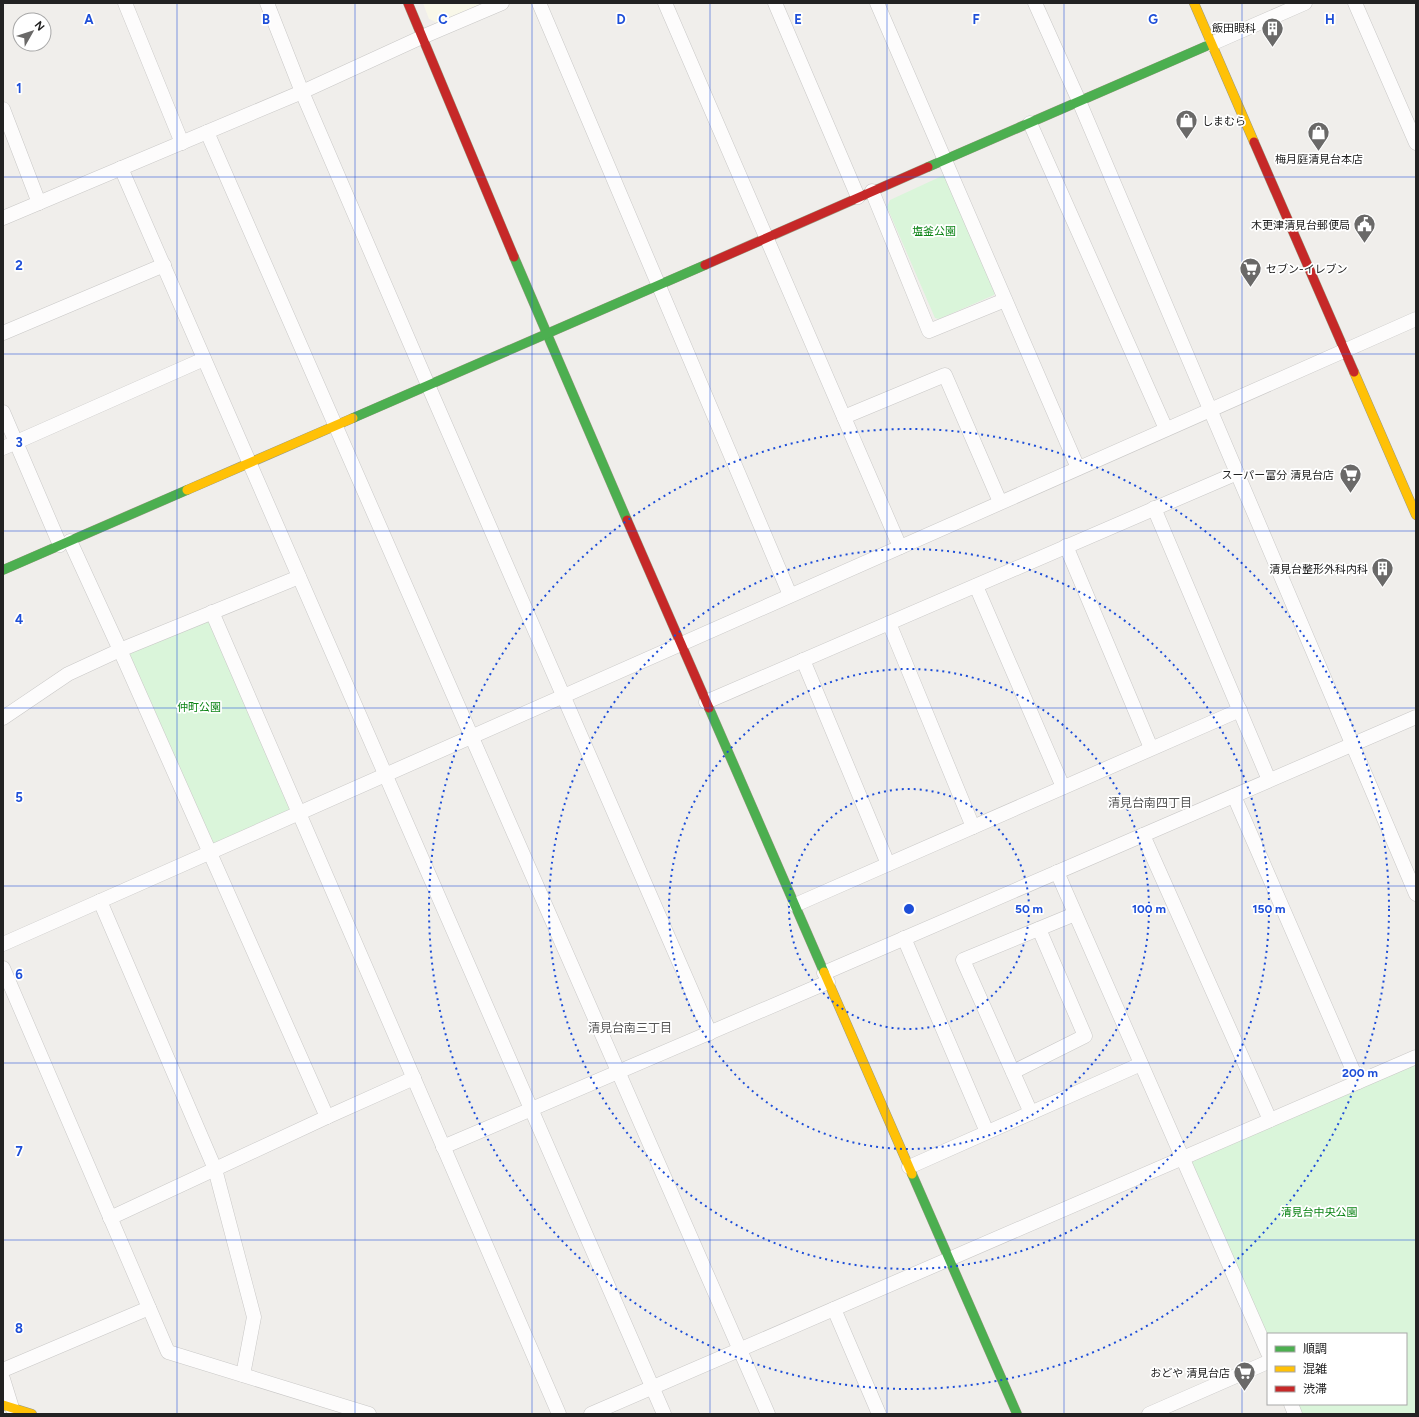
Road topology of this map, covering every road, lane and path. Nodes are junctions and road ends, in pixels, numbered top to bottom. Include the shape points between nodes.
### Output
1 (124, 3) edge
2 (267, 3) edge
3 (408, 3) edge
4 (502, 3) edge
5 (539, 3) edge
6 (665, 3) edge
7 (775, 3) edge
8 (877, 3) edge
9 (1035, 3) edge
10 (1194, 3) edge
11 (1305, 3) edge
12 (1355, 3) edge
13 (422, 37) junction
14 (1212, 44) junction
15 (302, 92) junction
16 (1079, 101) junction
17 (3, 109) edge
18 (1030, 123) junction
19 (207, 132) junction
20 (182, 143) junction
21 (1416, 143) edge
22 (945, 160) junction
23 (121, 168) junction
24 (872, 191) junction
25 (858, 197) junction
26 (39, 203) junction
27 (3, 218) edge
28 (767, 237) junction
29 (164, 265) junction
30 (658, 284) junction
31 (1005, 300) junction
32 (1416, 319) edge
33 (3, 333) edge
34 (546, 334) junction
35 (1344, 350) junction
36 (204, 359) junction
37 (428, 385) junction
38 (1210, 409) junction
39 (3, 412) edge
40 (844, 417) junction
41 (335, 425) junction
42 (1166, 429) junction
43 (16, 443) junction
44 (3, 448) edge
45 (250, 463) junction
46 (1078, 468) junction
47 (1237, 472) junction
48 (1000, 502) junction
49 (1154, 508) junction
50 (1416, 515) edge
51 (65, 543) junction
52 (1066, 546) junction
53 (900, 547) junction
54 (3, 570) edge
55 (299, 577) junction
56 (976, 586) junction
57 (790, 595) junction
58 (212, 612) junction
59 (889, 623) junction
60 (681, 644) junction
61 (120, 650) junction
62 (803, 660) junction
63 (563, 696) junction
64 (706, 702) junction
65 (1240, 710) junction
66 (1416, 717) edge
67 (3, 718) edge
68 (472, 736) junction
69 (1352, 744) junction
70 (1151, 748) junction
71 (385, 775) junction
72 (1270, 780) junction
73 (1063, 787) junction
74 (1234, 796) junction
75 (299, 813) junction
76 (973, 827) junction
77 (1143, 835) junction
78 (209, 853) junction
79 (888, 864) junction
80 (1057, 872) junction
81 (1416, 894) edge
82 (100, 901) junction
83 (795, 905) junction
84 (1076, 914) junction
85 (1039, 929) junction
86 (904, 938) junction
87 (3, 944) edge
88 (3, 968) edge
89 (826, 978) junction
90 (710, 1033) junction
91 (1416, 1057) edge
92 (1141, 1064) junction
93 (619, 1072) junction
94 (1013, 1072) junction
95 (414, 1078) junction
96 (1358, 1082) junction
97 (531, 1110) junction
98 (1030, 1113) junction
99 (327, 1117) junction
100 (1270, 1120) junction
101 (987, 1132) junction
102 (443, 1147) junction
103 (1182, 1158) junction
104 (909, 1167) junction
105 (215, 1169) junction
106 (110, 1218) junction
107 (949, 1259) junction
108 (149, 1308) junction
109 (834, 1309) junction
110 (740, 1350) junction
111 (1267, 1351) edge
112 (1267, 1362) edge
113 (3, 1370) edge
114 (243, 1375) junction
115 (3, 1379) edge
116 (652, 1388) junction
117 (1290, 1405) edge
118 (13, 1409) edge
119 (32, 1414) edge
120 (370, 1414) edge
121 (559, 1414) edge
122 (591, 1414) edge
123 (664, 1414) edge
124 (768, 1414) edge
125 (879, 1414) edge
126 (1017, 1414) edge
127 (1149, 1414) edge
128 (1295, 1414) edge

1 - 20 street
2 - 15 street
3 - 13 street
4 - 13 street
5 - 30 street
6 - 28 street
7 - 25 street
8 - 22 street
9 - 16 street
10 - 14 street
11 - 14 street
12 - 21 street
13 - 15 street
13 - 34 street
14 - 16 street
14 - 35 street
15 - 19 street
15 - 37 street
16 - 18 street
16 - 38 street
17 - 26 street
18 - 22 street
18 - 42 street
19 - 20 street
19 - 41 street
20 - 23 street
22 - 24 street
22 - 31 street
23 - 26 street
23 - 29 street
24 - 25 street
24 - 31 street via 930,331
25 - 28 street
26 - 27 street
28 - 30 street
28 - 40 street
29 - 33 street
29 - 36 street
30 - 34 street
30 - 57 street
31 - 46 street
32 - 35 street
34 - 37 street
34 - 60 street
35 - 38 street
35 - 50 street
36 - 43 street
36 - 45 street
37 - 41 street
37 - 63 street
38 - 42 street
38 - 47 street
39 - 43 street
40 - 48 street via 945,375
40 - 53 street
41 - 45 street
41 - 68 street
42 - 46 street
43 - 44 street
43 - 51 street
45 - 51 street
45 - 55 street
46 - 48 street
47 - 49 street
47 - 69 street
48 - 53 street
49 - 52 street
49 - 65 street
51 - 54 street
51 - 61 street
52 - 56 street
52 - 70 street
53 - 57 street
55 - 58 street
55 - 71 street
56 - 59 street
56 - 73 street
57 - 60 street
58 - 61 street
58 - 75 street
59 - 62 street
59 - 76 street
60 - 63 street
60 - 64 street
61 - 67 street via 68,674
61 - 78 street
62 - 64 street
62 - 79 street
63 - 68 street
63 - 90 street
64 - 83 street
65 - 70 street
65 - 72 street
66 - 69 street
68 - 71 street
68 - 93 street
69 - 72 street
69 - 81 street
70 - 73 street
71 - 75 street
71 - 97 street
72 - 74 street
73 - 76 street
74 - 77 street
74 - 96 street
75 - 78 street
75 - 95 street
76 - 79 street
77 - 80 street
77 - 100 street
78 - 82 street
78 - 99 street
79 - 83 street
80 - 84 street
80 - 86 street
82 - 87 street
82 - 105 street
83 - 89 street
84 - 85 street
84 - 92 street
85 - 94 street via 1085,1036
85 - 94 street via 963,960
86 - 89 street
86 - 101 street
88 - 106 street
89 - 90 street
89 - 104 street
90 - 93 street
91 - 96 street
92 - 98 street
92 - 103 street
93 - 97 street
93 - 110 street
94 - 98 street
95 - 99 street
95 - 102 street
96 - 100 street
97 - 102 street
97 - 116 street
98 - 101 street
99 - 105 street
100 - 103 street
101 - 104 street
102 - 121 street
103 - 107 street
103 - 111 street
104 - 107 street
105 - 106 street
105 - 114 street via 254,1317
106 - 108 street
107 - 109 street
107 - 126 street
108 - 113 street
108 - 114 street via 168,1352
109 - 110 street
109 - 125 street
110 - 116 street
110 - 124 street
112 - 127 street
114 - 120 street
115 - 118 street
116 - 122 street
116 - 123 street
117 - 128 street
118 - 119 street

